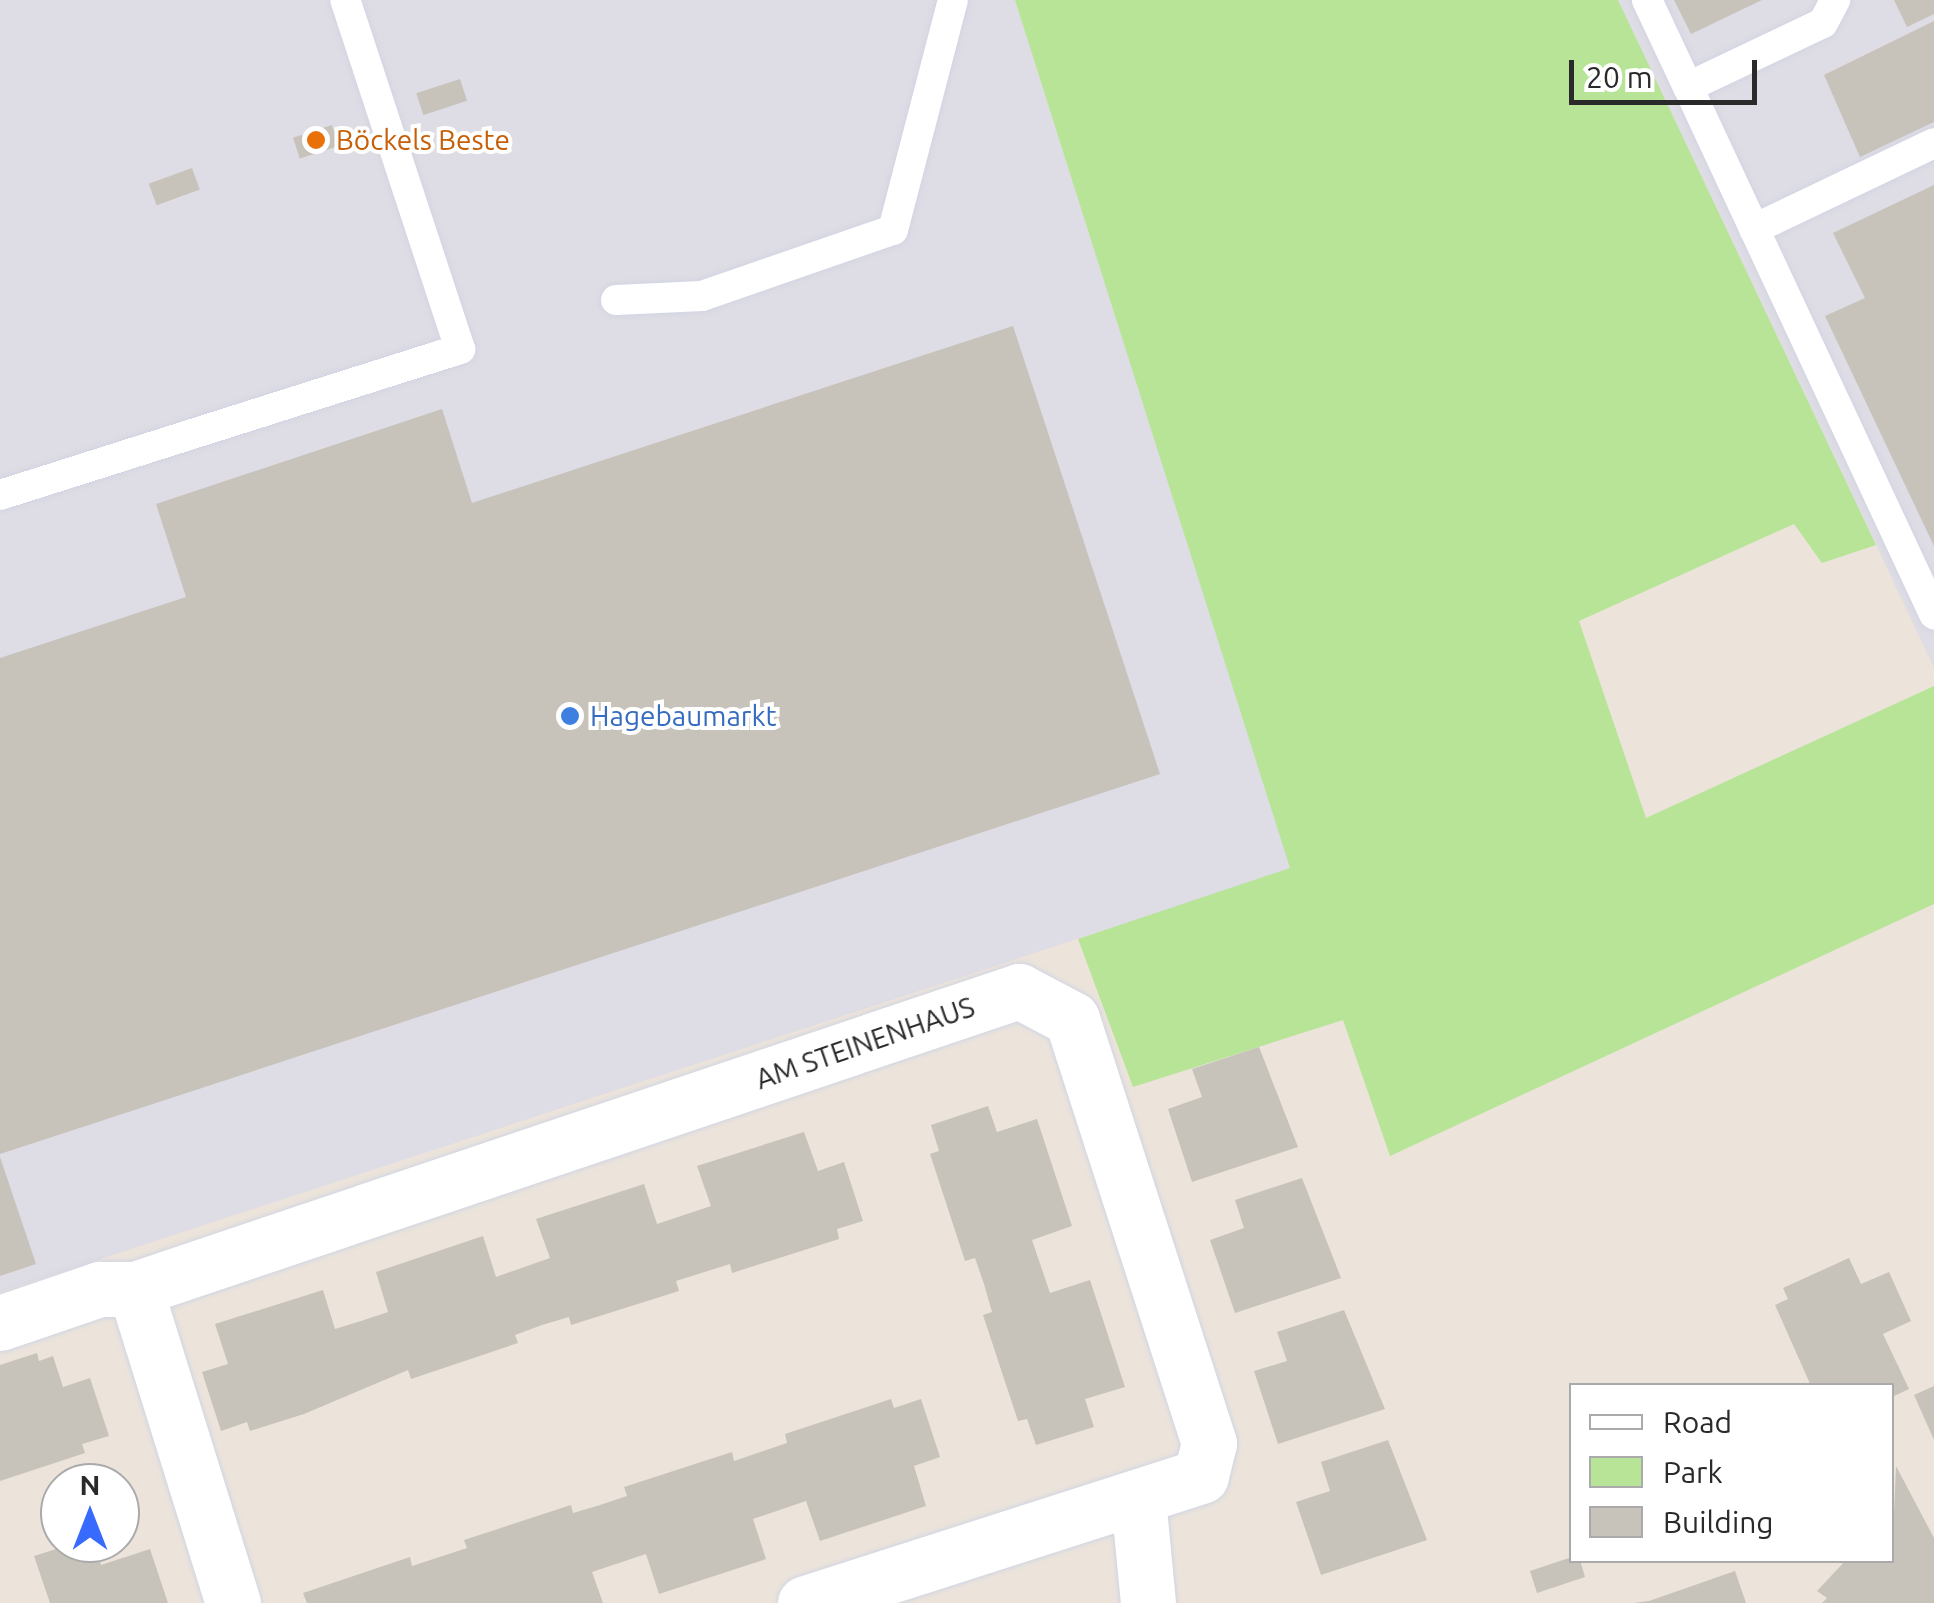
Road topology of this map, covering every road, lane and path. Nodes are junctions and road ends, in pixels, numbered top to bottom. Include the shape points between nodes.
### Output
1 (344, 0) edge
2 (953, 0) edge
3 (1647, 0) edge
4 (1835, 0) edge
5 (1688, 87) junction
6 (1934, 143) edge
7 (1754, 229) junction
8 (616, 300) dead end
9 (0, 495) edge
10 (1934, 614) edge
11 (135, 1289) junction
12 (0, 1323) edge
13 (1138, 1499) junction
14 (234, 1603) edge
15 (804, 1603) edge
16 (1148, 1603) edge

1 - 9 lane via 460,349
2 - 8 lane via 893,230 702,296
3 - 5 lane
4 - 5 lane via 1823,23
5 - 7 lane
6 - 7 lane
7 - 10 lane
11 - 12 street, AM STEINENHAUS via 100,1289
11 - 13 street, AM STEINENHAUS via 1019,991 1072,1019 1209,1443 1200,1476
11 - 14 street
13 - 15 street, AM STEINENHAUS
13 - 16 street

